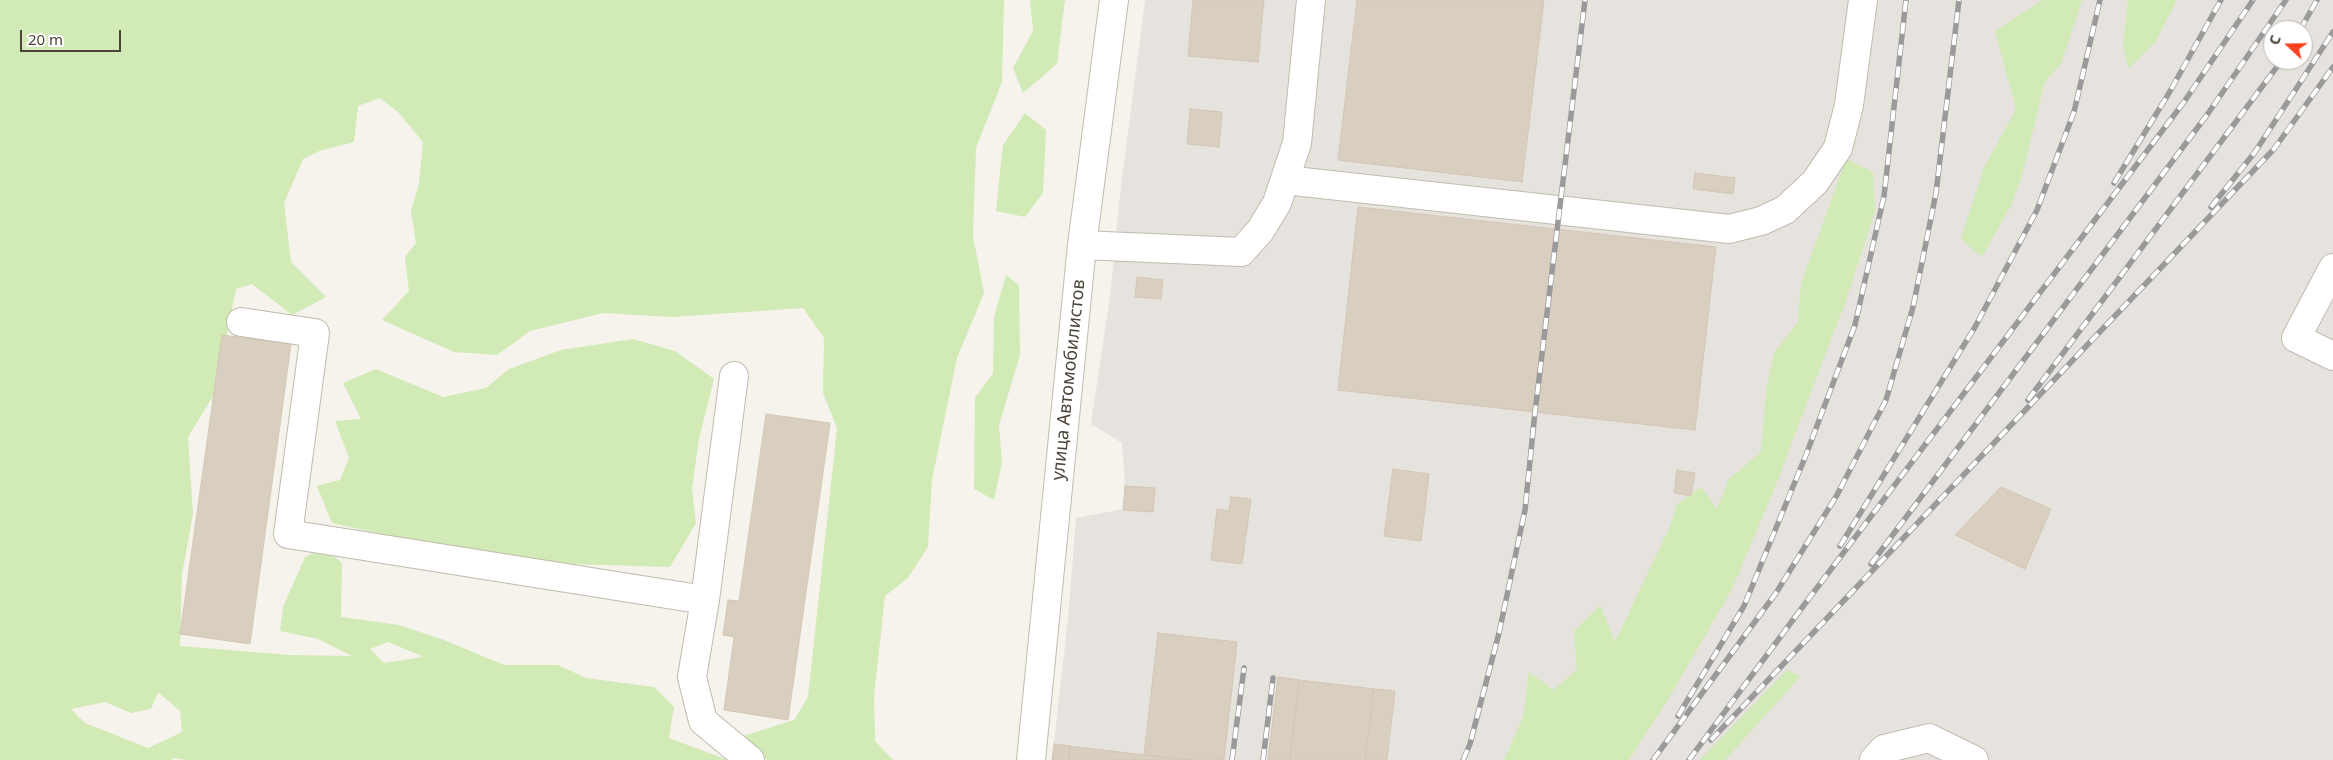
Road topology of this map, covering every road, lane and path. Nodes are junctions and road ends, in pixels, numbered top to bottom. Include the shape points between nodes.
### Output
1 (1114, 0) edge
2 (1311, 0) edge
3 (1863, 0) edge
4 (1285, 180) junction
5 (1082, 245) junction
6 (2333, 268) edge
7 (241, 322) dead end
8 (2333, 356) edge
9 (734, 376) dead end
10 (705, 600) junction
11 (750, 760) edge
12 (1031, 760) edge
13 (1874, 760) edge
14 (1974, 760) edge

1 - 5 street, улица Автомобилистов
2 - 4 street via 1297,143
3 - 4 street via 1849,105 1838,148 1815,182 1785,210 1761,221 1729,229
4 - 5 street via 1277,203 1260,231 1241,252
5 - 12 street, улица Автомобилистов
6 - 8 street via 2296,338
7 - 10 street via 315,333 288,534
9 - 10 street
10 - 11 street via 692,677 703,721
13 - 14 street via 1884,749 1929,738

